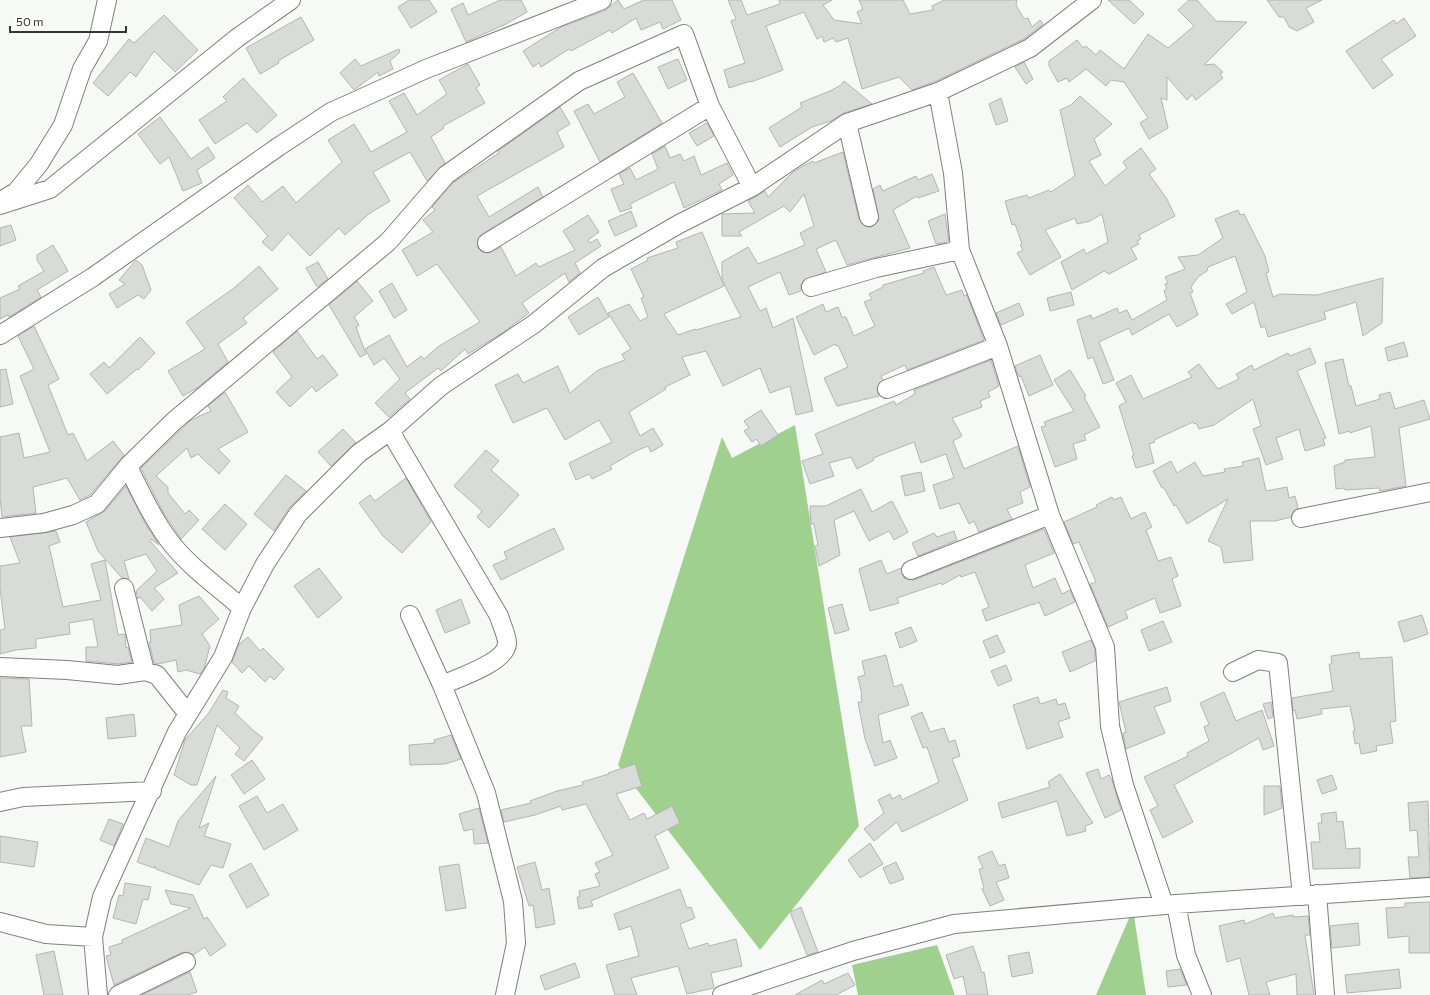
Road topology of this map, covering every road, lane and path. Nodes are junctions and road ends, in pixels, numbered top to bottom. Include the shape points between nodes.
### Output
1 (107, 0) edge
2 (291, 0) edge
3 (602, 0) edge
4 (1092, 0) edge
5 (938, 92) junction
6 (710, 106) junction
7 (846, 123) junction
8 (752, 187) junction
9 (0, 201) edge
10 (0, 205) edge
11 (869, 217) dead end
12 (487, 243) dead end
13 (960, 250) junction
14 (811, 287) dead end
15 (0, 335) edge
16 (998, 346) junction
17 (887, 389) dead end
18 (390, 431) junction
19 (129, 465) junction
20 (1430, 492) edge
21 (1050, 516) junction
22 (1300, 518) dead end
23 (0, 528) edge
24 (911, 570) dead end
25 (124, 588) dead end
26 (242, 608) junction
27 (410, 615) dead end
28 (0, 667) edge
29 (145, 671) junction
30 (1233, 672) dead end
31 (442, 685) junction
32 (188, 714) junction
33 (152, 791) junction
34 (0, 802) edge
35 (1430, 887) edge
36 (1309, 895) junction
37 (1170, 905) junction
38 (0, 922) edge
39 (93, 937) junction
40 (186, 962) dead end
41 (98, 995) edge
42 (118, 995) edge
43 (505, 995) edge
44 (722, 995) edge
45 (1202, 995) edge
46 (1325, 995) edge

1 - 9 street via 98,41 82,69 63,125 40,164 16,192
2 - 10 street via 237,38 50,189
3 - 15 street via 426,69 331,112 93,277
4 - 5 street via 1030,48
5 - 7 street
5 - 13 street via 953,174
6 - 8 street
6 - 12 street
6 - 19 street via 684,34 579,81 446,175 388,242 174,421
7 - 8 street
7 - 11 street
8 - 18 street via 679,224 603,268 534,324 441,386
13 - 14 street via 876,268
13 - 16 street
16 - 17 street
16 - 21 street
18 - 26 street via 359,453 298,514 265,564
18 - 31 street via 499,616 507,643 504,654 485,666
19 - 23 street via 97,504 73,515 44,523
19 - 26 street via 151,513 172,543 198,570
20 - 22 street
21 - 24 street
21 - 37 street via 1105,647 1110,726 1124,784
25 - 29 street
26 - 32 street via 223,657
27 - 31 street
28 - 29 street via 118,675
29 - 32 street via 157,675
30 - 36 street via 1258,660 1278,663
31 - 43 street via 486,793 513,901 516,942
32 - 33 street via 177,732
33 - 34 street via 22,797
33 - 39 street via 102,897
35 - 36 street
36 - 37 street
36 - 46 street
37 - 44 street via 954,924 853,951
37 - 45 street
38 - 39 street via 46,934
39 - 41 street
40 - 42 street

